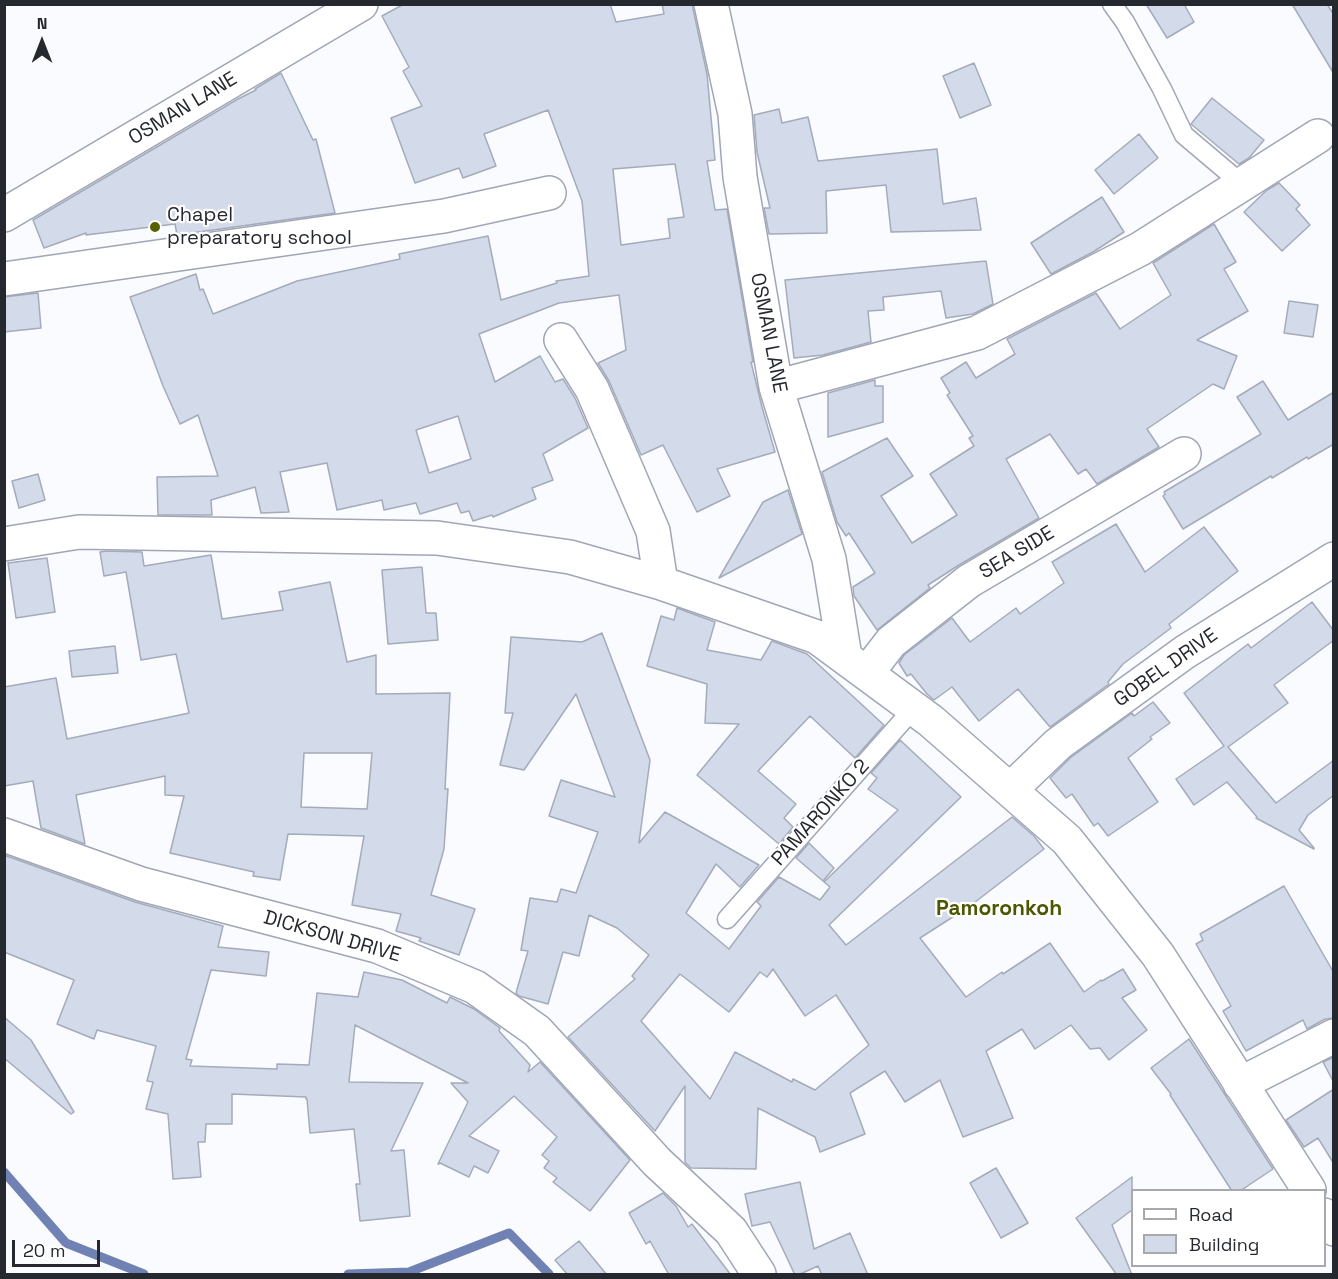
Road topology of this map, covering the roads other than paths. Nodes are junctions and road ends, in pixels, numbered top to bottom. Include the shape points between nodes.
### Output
1 (361, 4) edge
2 (711, 4) edge
3 (1112, 4) edge
4 (1318, 136) dead end
5 (1242, 184) junction
6 (549, 193) dead end
7 (4, 215) edge
8 (4, 279) edge
9 (561, 340) dead end
10 (776, 387) junction
11 (1184, 454) dead end
12 (4, 544) edge
13 (1329, 572) edge
14 (662, 583) junction
15 (856, 665) junction
16 (914, 708) junction
17 (1010, 790) junction
18 (4, 836) edge
19 (727, 919) dead end
20 (1334, 1035) edge
21 (1240, 1084) junction
22 (1308, 1189) edge
23 (759, 1275) edge

1 - 7 street, OSMAN LANE
2 - 10 street, OSMAN LANE via 735,114 740,177
3 - 5 lane via 1184,135
4 - 5 street
5 - 10 street via 1140,249 977,333
6 - 8 street via 444,216
9 - 14 street via 592,389 653,531
10 - 15 street, OSMAN LANE via 829,559
11 - 15 street, SEA SIDE via 969,581
12 - 14 street via 79,532 437,538 570,557
13 - 17 street, GOBEL DRIVE via 1185,652 1058,744
14 - 15 street via 817,637
15 - 16 street
16 - 17 street
16 - 19 lane, PAMARONKO 2
17 - 21 street via 1067,840 1151,946
18 - 23 street, DICKSON DRIVE via 141,884 377,946 475,987 537,1031 657,1162 731,1231
20 - 21 street
21 - 22 street

